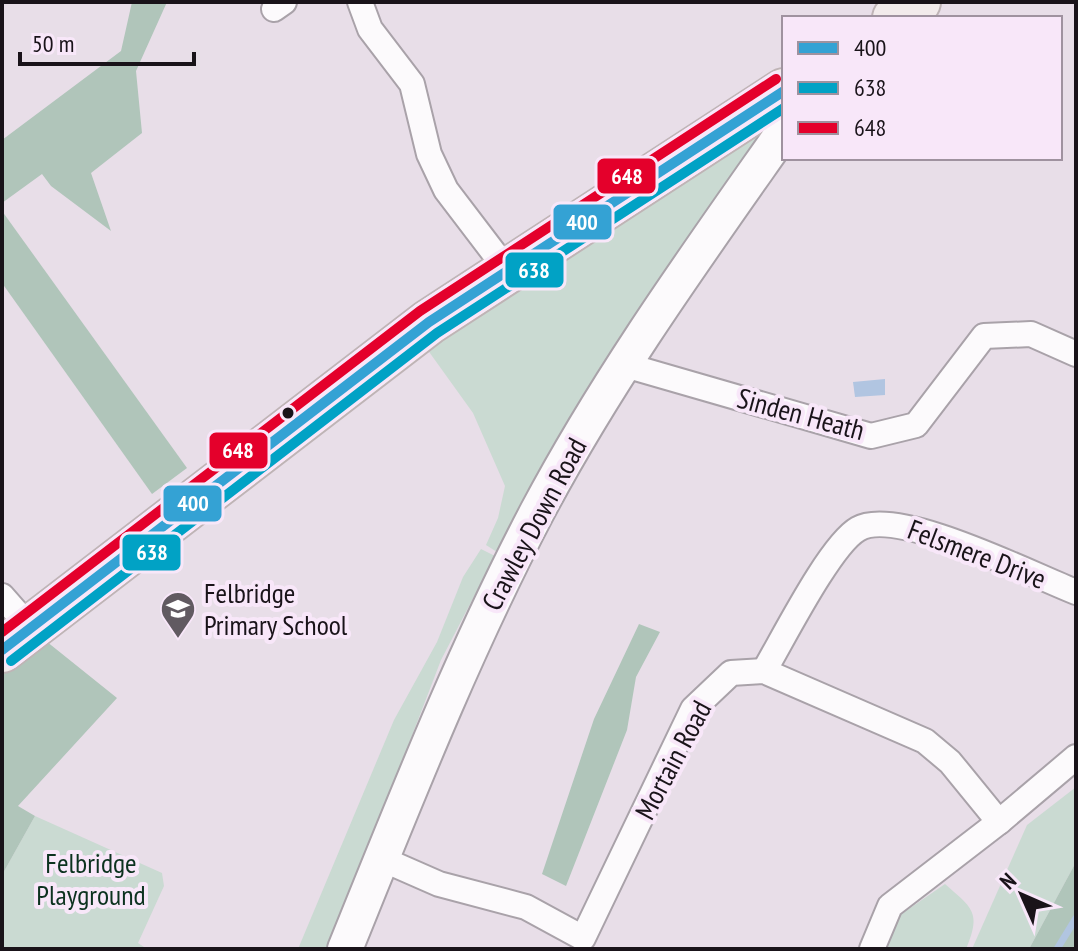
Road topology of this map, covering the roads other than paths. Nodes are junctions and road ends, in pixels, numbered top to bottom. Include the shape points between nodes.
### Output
1 (360, 2) edge
2 (918, 2) edge
3 (898, 16) edge
4 (782, 92) edge
5 (782, 134) edge
6 (507, 270) junction
7 (1076, 353) edge
8 (625, 365) junction
9 (1076, 592) edge
10 (2, 596) edge
11 (16, 640) edge
12 (764, 671) junction
13 (1076, 757) edge
14 (999, 822) junction
15 (382, 859) junction
16 (345, 949) edge
17 (872, 949) edge

1 - 6 street via 370,29 412,84 429,154 446,190
2 - 3 highway
4 - 6 highway
5 - 8 street, Crawley Down Road
6 - 11 highway via 429,322
7 - 8 street, Sinden Heath via 1031,334 984,336 916,425 871,436
8 - 15 street, Crawley Down Road via 539,509 470,644
9 - 12 street, Felsmere Drive via 911,526 878,521 856,530 830,561
10 - 11 street
12 - 14 street via 925,741 950,762
12 - 15 street, Mortain Road via 731,673 693,709 583,938 526,907 439,884
13 - 14 street
14 - 17 street via 890,906
15 - 16 street, Crawley Down Road

